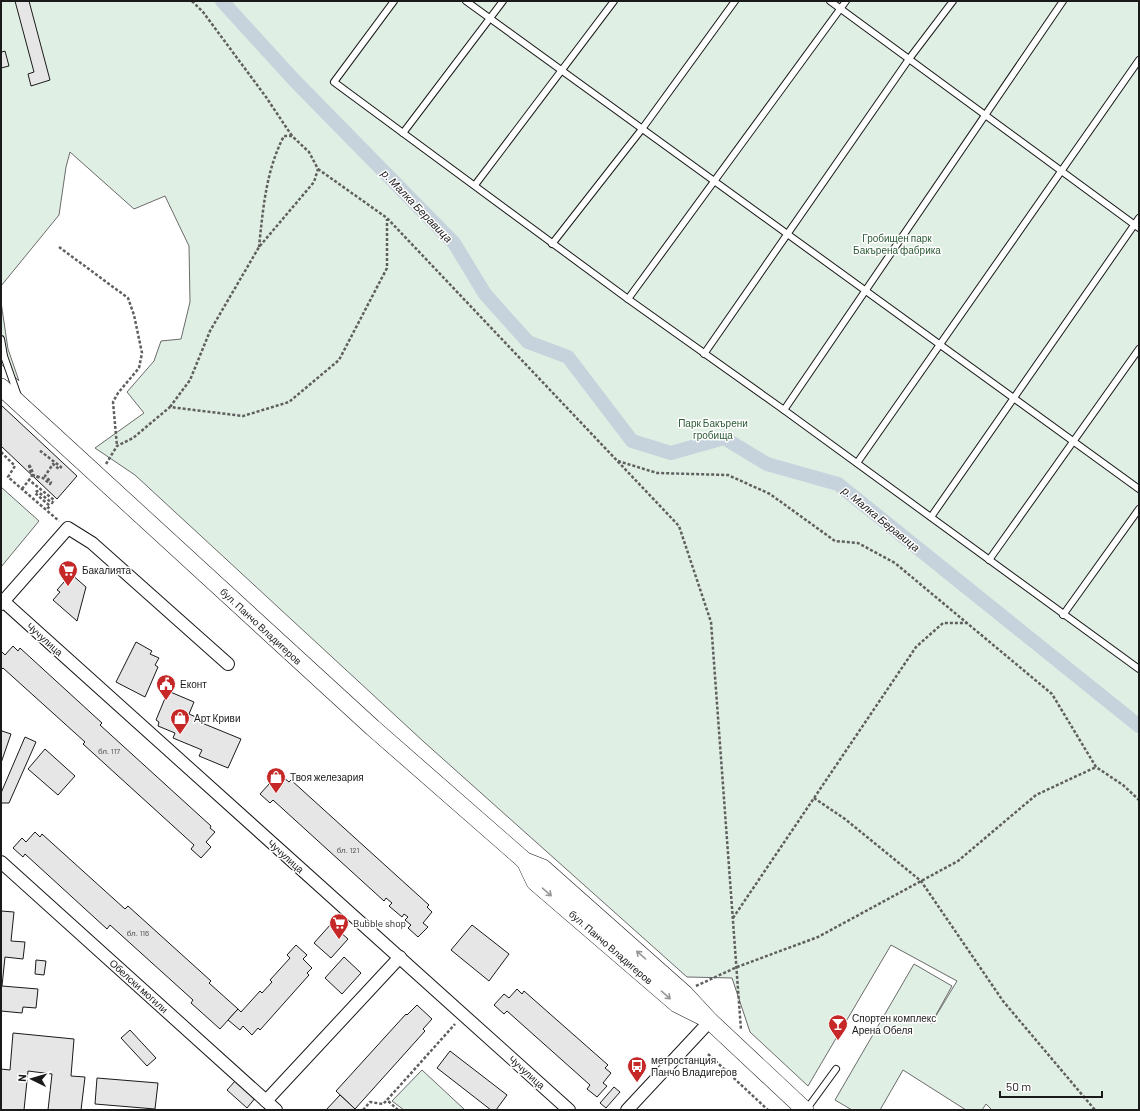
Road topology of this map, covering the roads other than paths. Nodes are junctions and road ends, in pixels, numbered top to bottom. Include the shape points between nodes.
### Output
1 (394, 1) edge
2 (466, 1) edge
3 (503, 1) edge
4 (614, 1) edge
5 (734, 1) edge
6 (830, 1) edge
7 (846, 1) edge
8 (954, 1) edge
9 (1063, 1) edge
10 (840, 9) junction
11 (490, 18) junction
12 (909, 59) junction
13 (1139, 60) edge
14 (562, 71) junction
15 (985, 115) junction
16 (642, 129) junction
17 (403, 133) junction
18 (1061, 171) junction
19 (714, 181) junction
20 (475, 185) junction
21 (1139, 218) edge
22 (1137, 226) edge
23 (787, 234) junction
24 (552, 244) junction
25 (865, 291) junction
26 (628, 299) junction
27 (1, 339) edge
28 (940, 345) junction
29 (1139, 349) edge
30 (704, 354) junction
31 (1, 387) edge
32 (1014, 399) junction
33 (22, 407) junction
34 (784, 410) junction
35 (1073, 442) junction
36 (857, 463) junction
37 (1139, 490) edge
38 (1139, 509) edge
39 (931, 517) junction
40 (989, 560) junction
41 (2, 603) edge
42 (1063, 615) junction
43 (228, 664) dead end
44 (1139, 669) edge
45 (1, 862) edge
46 (400, 958) junction
47 (710, 1021) junction
48 (836, 1069) dead end
49 (266, 1101) junction
50 (276, 1110) edge
51 (569, 1110) edge
52 (627, 1110) edge
53 (806, 1110) edge

1 - 17 lane via 334,82
2 - 11 lane
3 - 11 lane
4 - 14 lane
5 - 16 lane
6 - 10 lane
7 - 10 lane
8 - 12 lane
9 - 15 lane
10 - 12 lane
10 - 19 lane
11 - 14 lane
11 - 17 lane
12 - 15 lane
12 - 23 lane
13 - 18 lane
14 - 16 lane
14 - 20 lane
15 - 18 lane
15 - 25 lane
16 - 19 lane
16 - 24 lane
17 - 20 lane
18 - 22 lane
18 - 28 lane
19 - 23 lane
19 - 26 lane
20 - 24 lane
21 - 22 lane
22 - 32 lane
23 - 25 lane
23 - 30 lane
24 - 26 lane
25 - 28 lane
25 - 34 lane
26 - 30 lane
27 - 33 lane via 4,356
28 - 32 lane
28 - 36 lane
29 - 35 lane
30 - 34 lane
31 - 33 street, бул. Панчо Владигеров
32 - 35 lane
32 - 39 lane
33 - 47 street, бул. Панчо Владигеров via 372,728 525,861 542,868 686,994
34 - 36 lane
35 - 37 lane
35 - 40 lane
36 - 39 lane
38 - 42 lane
39 - 40 lane
40 - 42 lane
41 - 43 street via 68,528 92,543
41 - 46 street, Чучулица
42 - 44 lane
45 - 49 street, Обелски могили
46 - 49 street
46 - 51 street, Чучулица
47 - 52 street
47 - 53 street, бул. Панчо Владигеров
48 - 53 lane
49 - 50 street, Обелски могили

